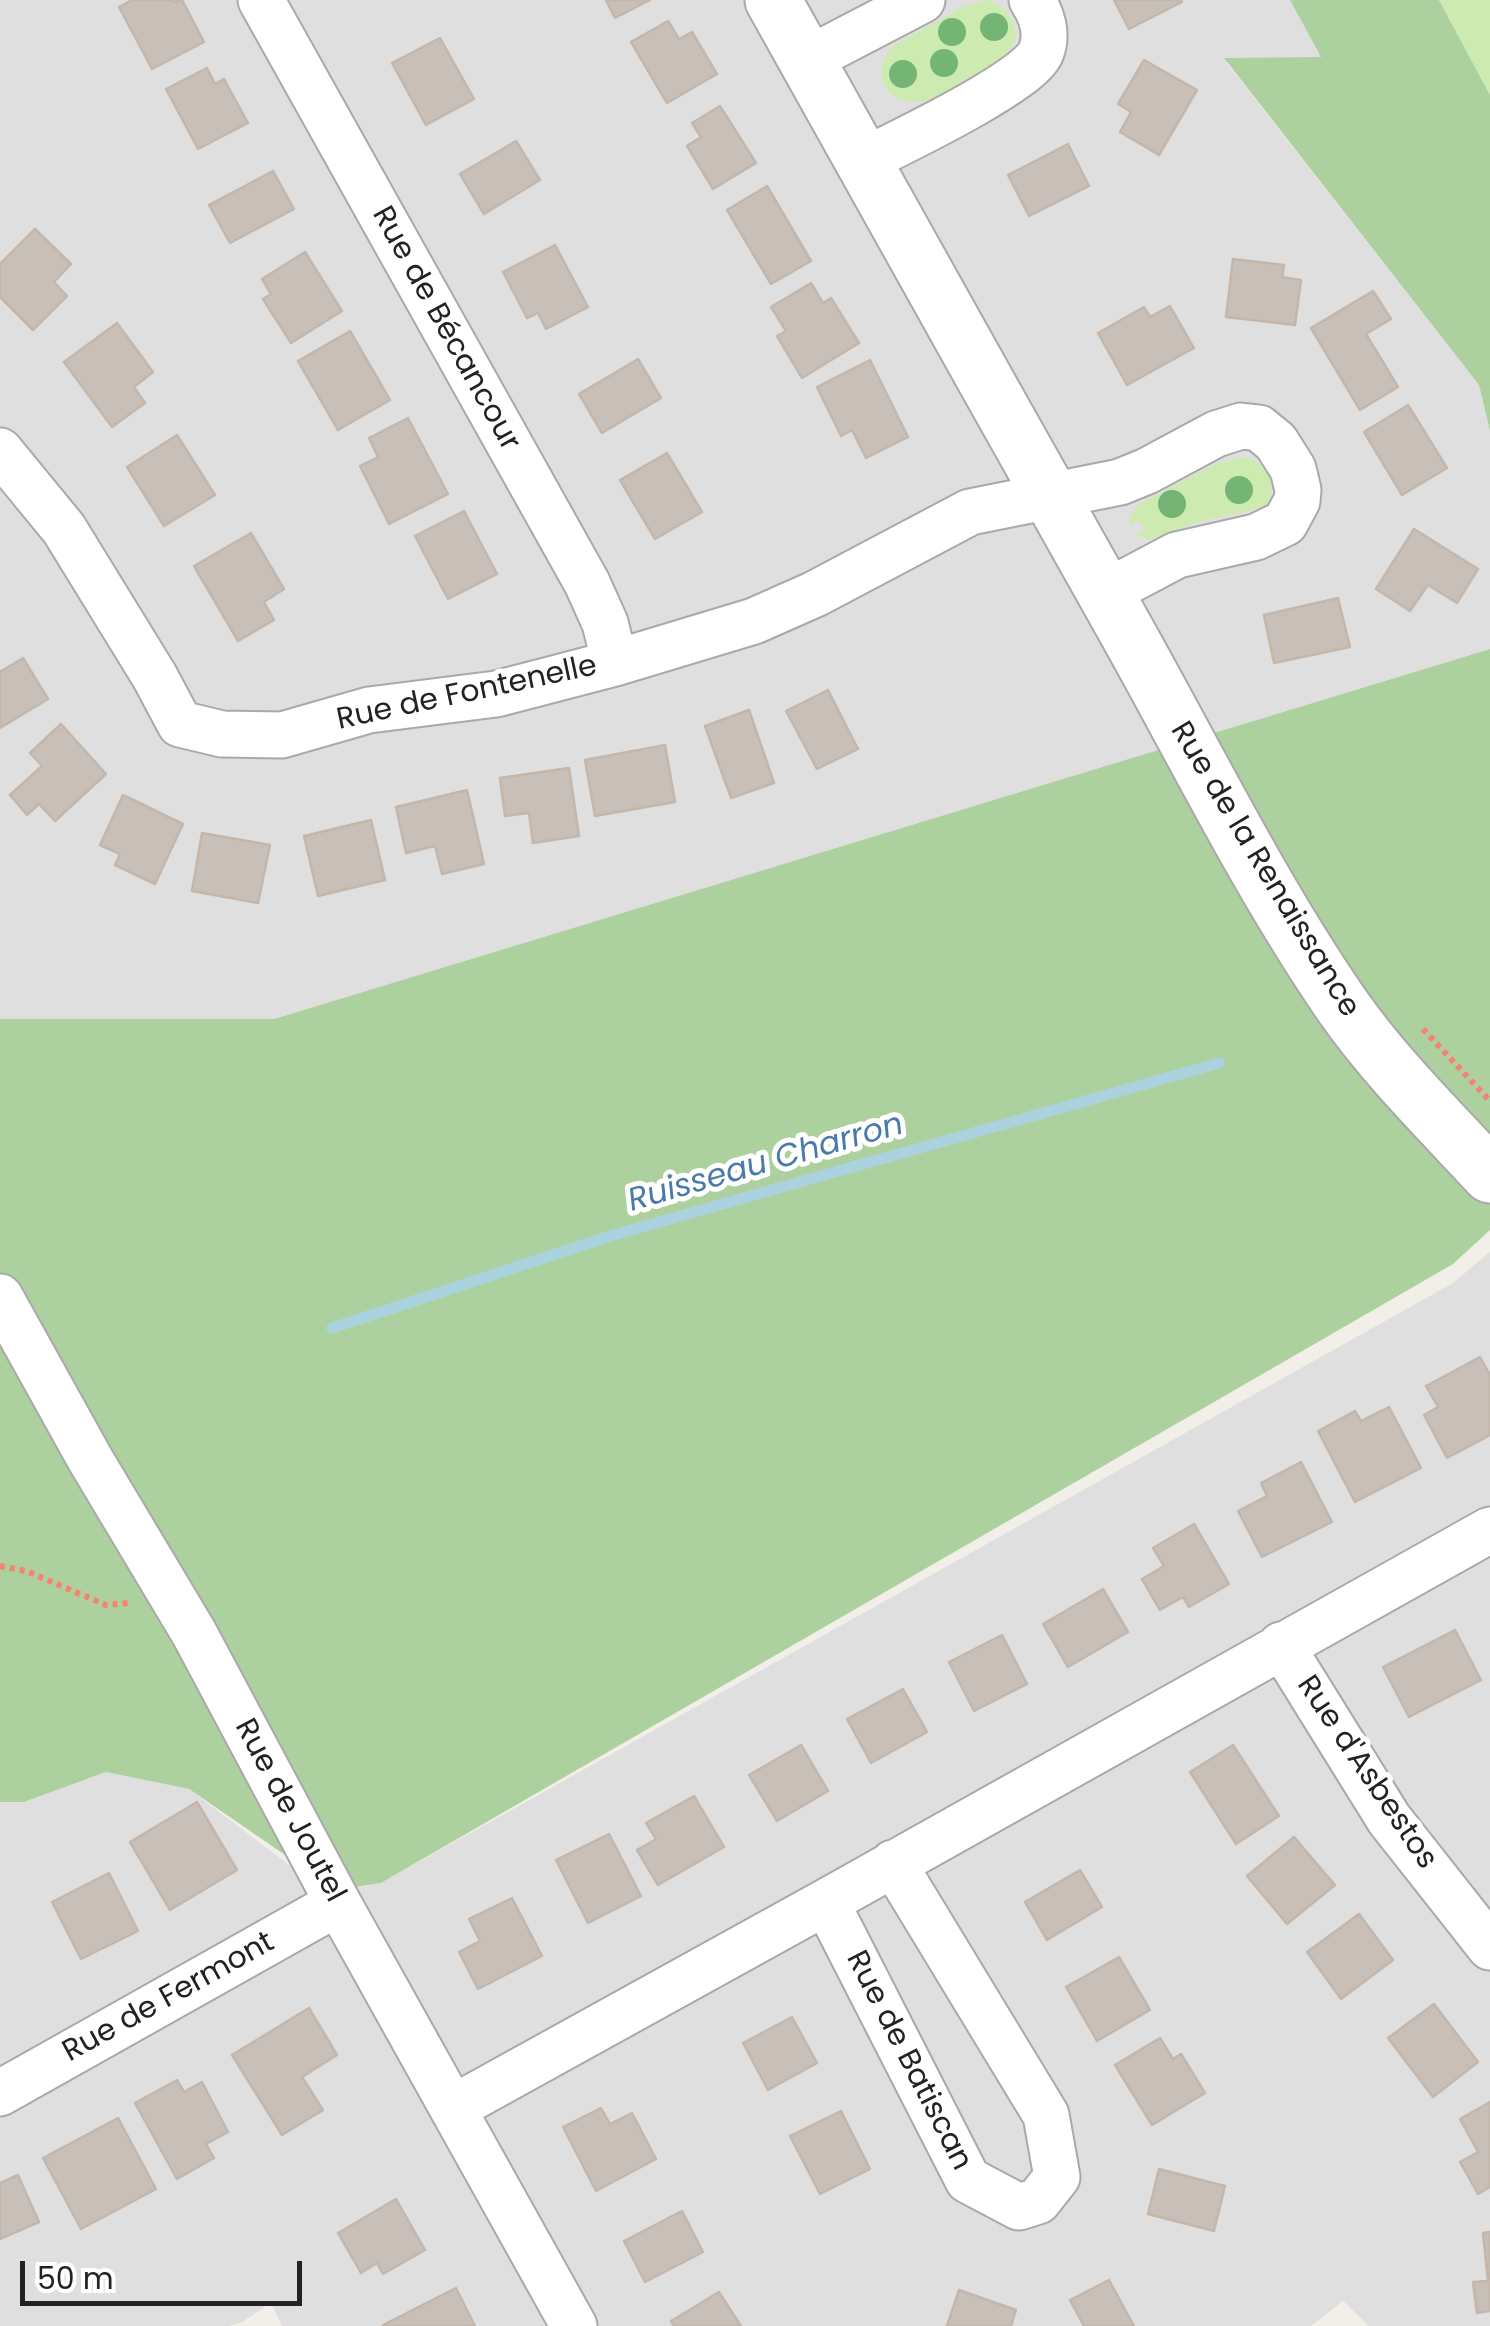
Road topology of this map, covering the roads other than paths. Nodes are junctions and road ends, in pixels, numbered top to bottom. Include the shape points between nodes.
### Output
1 (261, 0) edge
2 (773, 0) edge
3 (922, 0) edge
4 (1032, 0) edge
5 (806, 60) junction
6 (864, 161) junction
7 (0, 450) edge
8 (1050, 496) junction
9 (1104, 592) junction
10 (615, 663) junction
11 (1490, 1175) edge
12 (0, 1297) edge
13 (1490, 1530) edge
14 (1281, 1645) junction
15 (893, 1864) junction
16 (826, 1902) junction
17 (338, 1903) junction
18 (1490, 1947) edge
19 (0, 2093) edge
20 (453, 2108) junction
21 (574, 2326) edge

1 - 10 street, Rue de Bécancour via 587,583
2 - 5 street, Rue de la Renaissance
3 - 5 street
4 - 6 street via 1044,24 1034,63
5 - 6 street, Rue de la Renaissance
6 - 8 street, Rue de la Renaissance
7 - 10 street, Rue de Fontenelle via 64,530 180,724 222,734 282,735 369,710 496,694
8 - 9 street, Rue de la Renaissance
8 - 9 street via 1120,482 1241,426 1268,434 1286,455 1298,490 1286,522 1256,538 1177,555
8 - 10 street, Rue de Fontenelle via 970,512 754,621
9 - 11 street, Rue de la Renaissance via 1204,776 1342,1006
12 - 17 street, Rue de Joutel via 194,1633
13 - 14 street
14 - 15 street
14 - 18 street, Rue d'Asbestos via 1389,1819
15 - 16 street
15 - 16 street, Rue de Batiscan via 1046,2115 1057,2177 1038,2201 1019,2207 968,2180
16 - 20 street
17 - 19 street, Rue de Fermont
17 - 20 street, Rue de Joutel
20 - 21 street, Rue de Joutel

